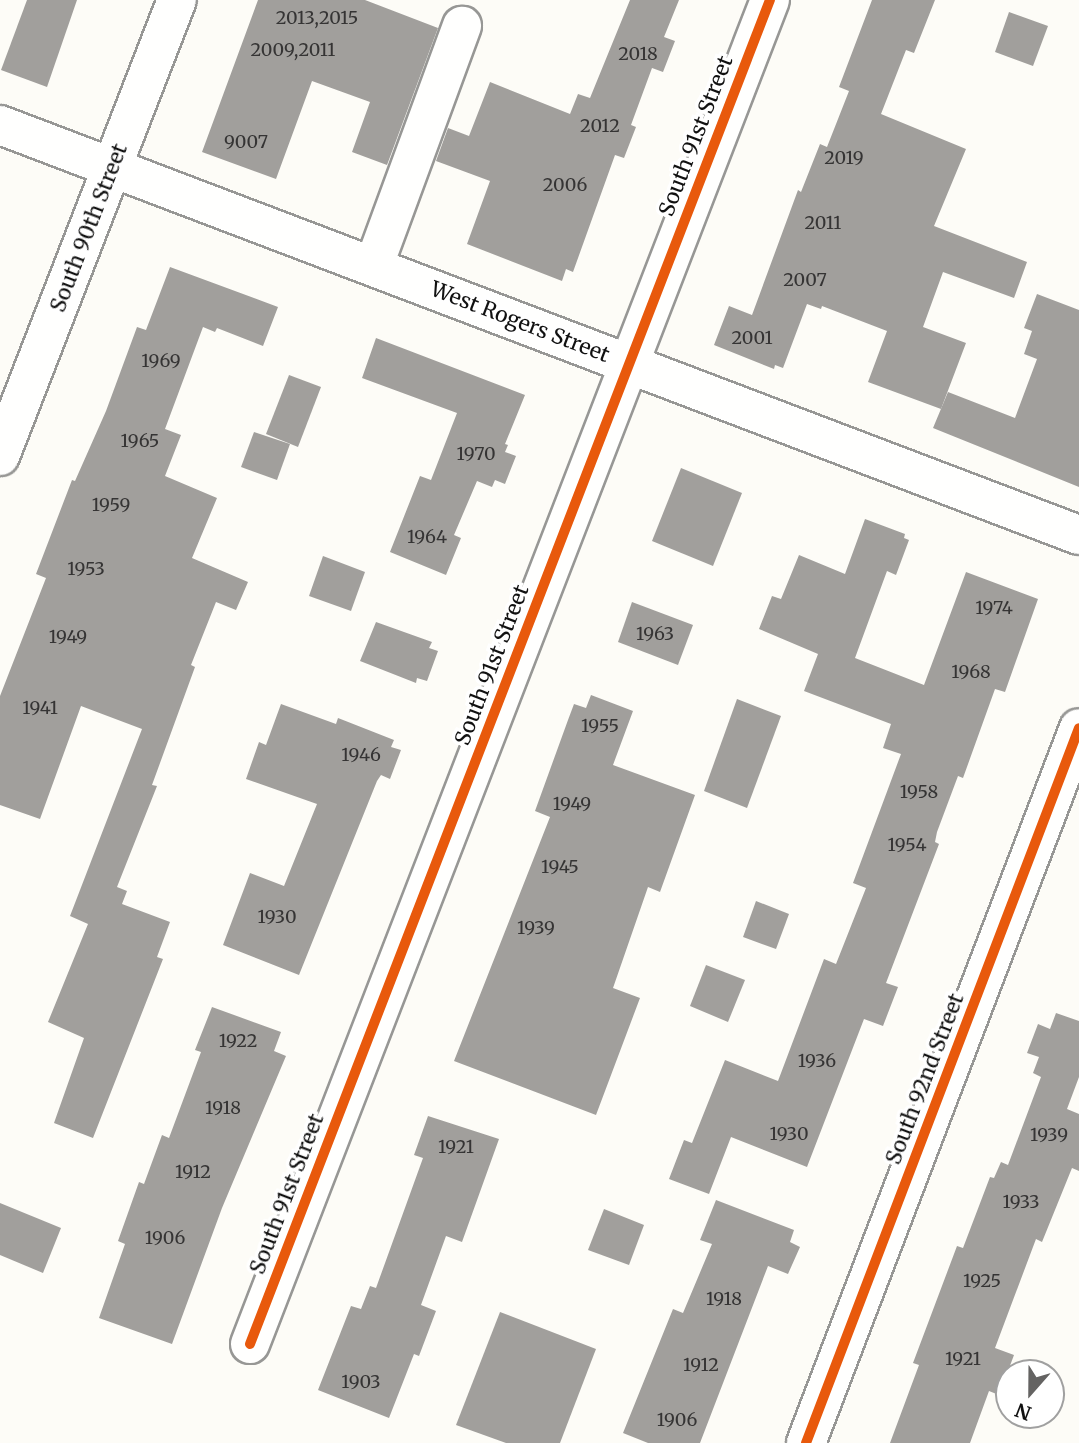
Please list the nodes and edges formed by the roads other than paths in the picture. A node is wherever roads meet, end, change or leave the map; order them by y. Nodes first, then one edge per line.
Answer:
1 (177, 0) edge
2 (770, 0) edge
3 (461, 26) dead end
4 (0, 125) edge
5 (112, 168) junction
6 (373, 265) junction
7 (629, 365) junction
8 (0, 456) edge
9 (1079, 535) edge
10 (1079, 729) edge
11 (250, 1344) dead end
12 (806, 1443) edge

1 - 5 street, South 90th Street
2 - 7 street, South 91st Street
3 - 6 street
4 - 5 street, West Rogers Street
5 - 6 street, West Rogers Street
5 - 8 street, South 90th Street
6 - 7 street, West Rogers Street
7 - 9 street, West Rogers Street
7 - 11 street, South 91st Street
10 - 12 street, South 92nd Street

